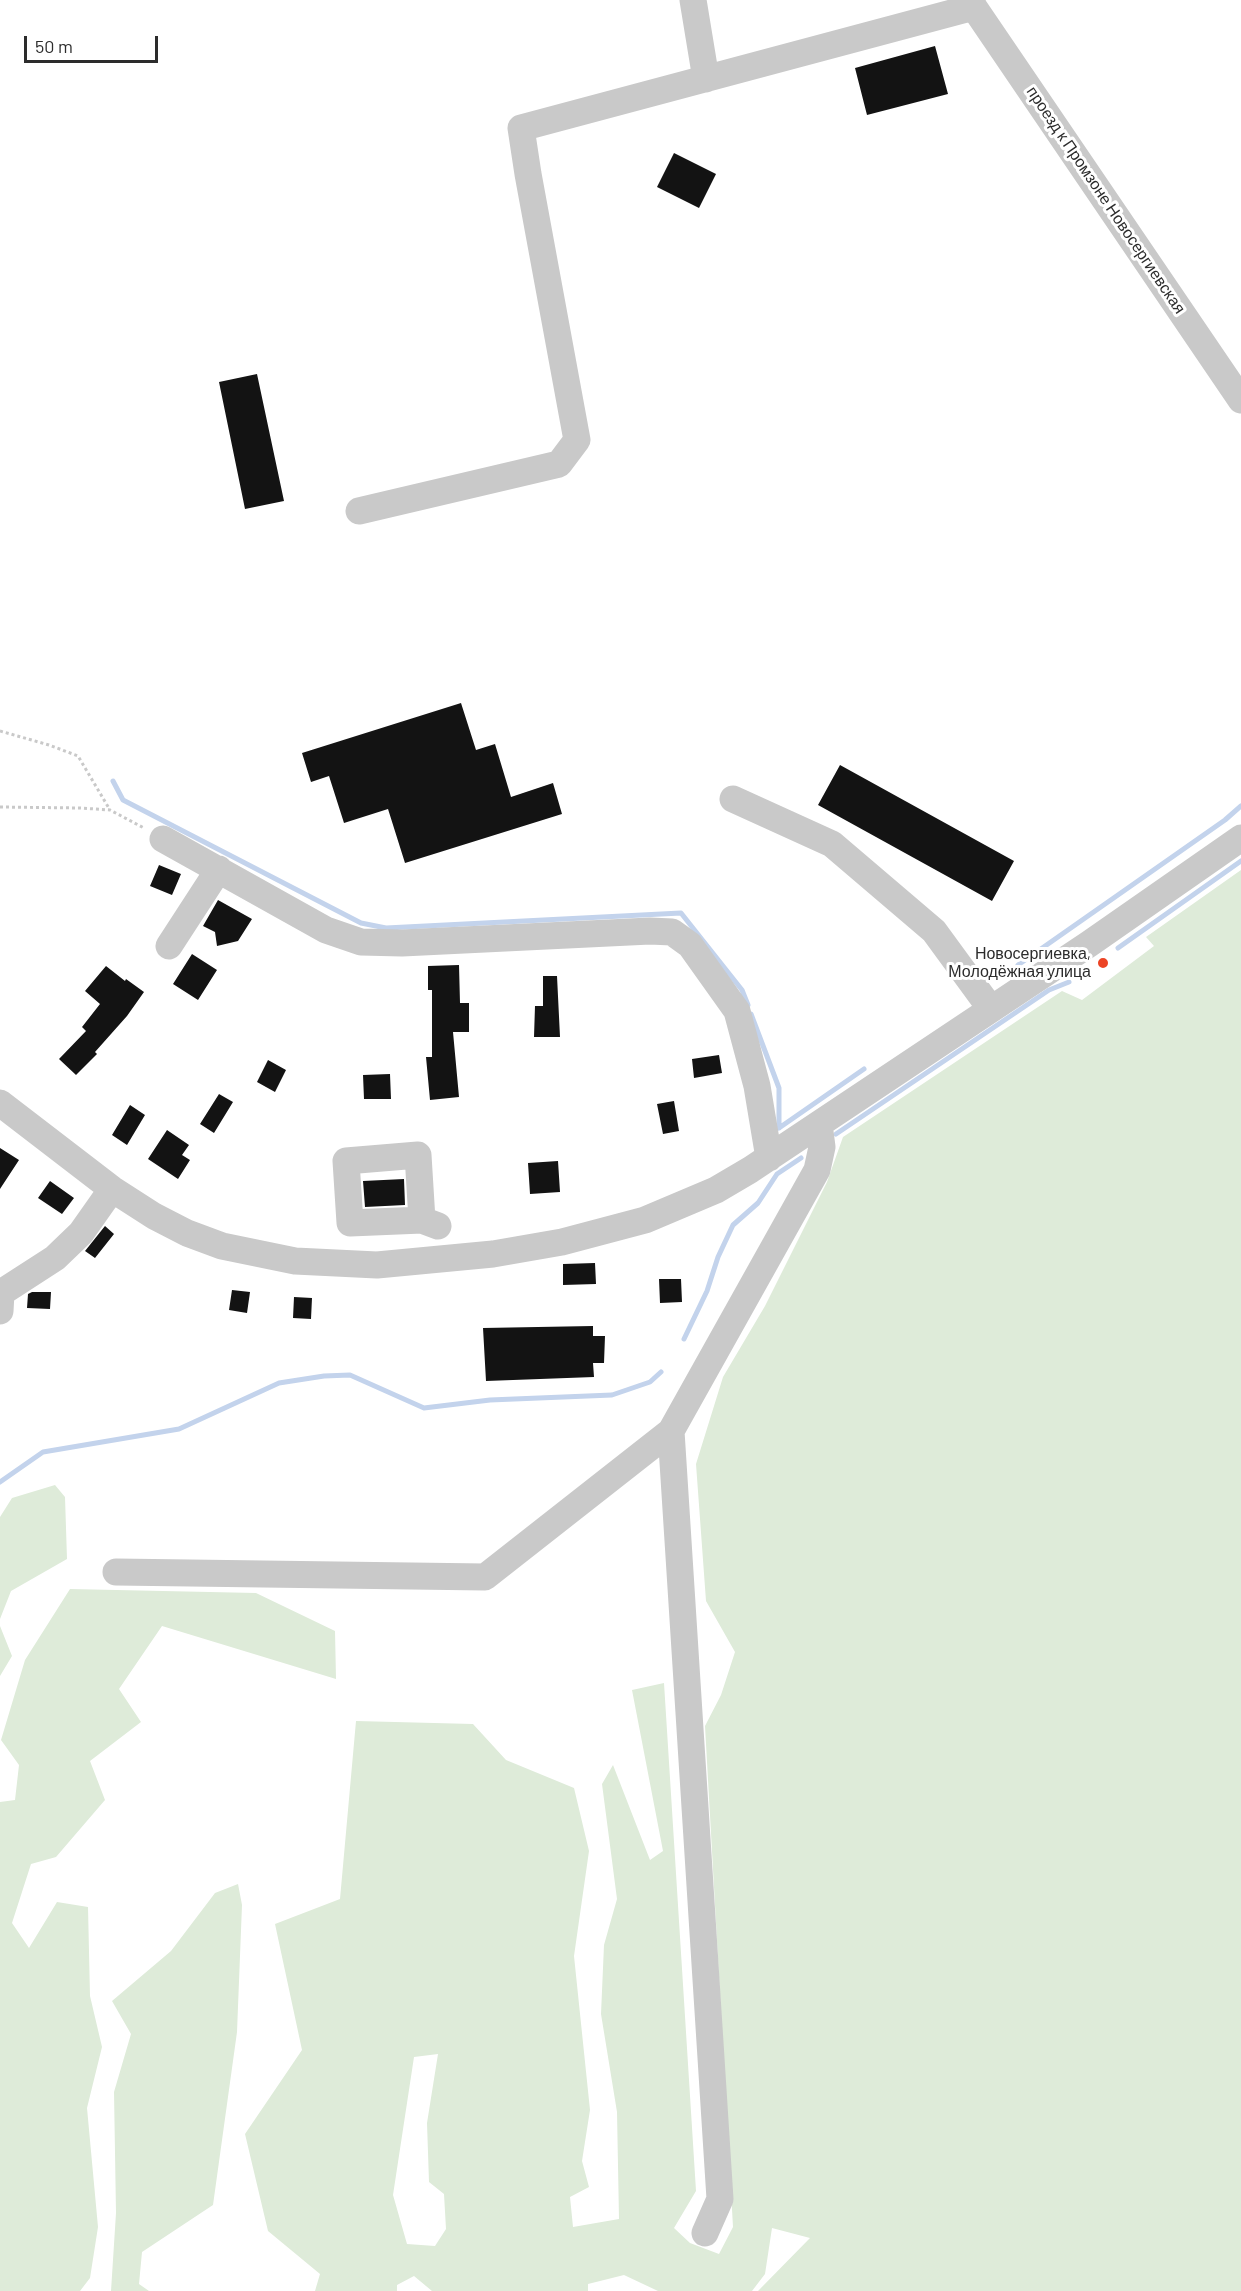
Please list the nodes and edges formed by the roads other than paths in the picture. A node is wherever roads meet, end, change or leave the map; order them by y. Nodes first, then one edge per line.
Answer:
1 (693, 0) edge
2 (972, 4) edge
3 (706, 79) junction
4 (1241, 400) edge
5 (359, 511) dead end
6 (733, 799) dead end
7 (1241, 838) edge
8 (163, 839) road end
9 (219, 869) junction
10 (169, 946) dead end
11 (992, 1010) junction
12 (0, 1103) edge
13 (819, 1124) junction
14 (433, 1139) dead end
15 (769, 1158) junction
16 (112, 1189) junction
17 (444, 1259) junction
18 (0, 1299) edge
19 (671, 1431) junction
20 (116, 1572) dead end
21 (705, 2233) dead end

1 - 3 street
2 - 3 street
2 - 4 street, проезд к Промзоне Новосергиевская
3 - 5 street
6 - 11 street
7 - 11 street
8 - 9 street
9 - 10 street
9 - 15 street
11 - 13 street
12 - 16 street
13 - 15 street
13 - 19 street
14 - 17 street
15 - 17 street
16 - 17 street
16 - 18 street
19 - 20 street
19 - 21 street

